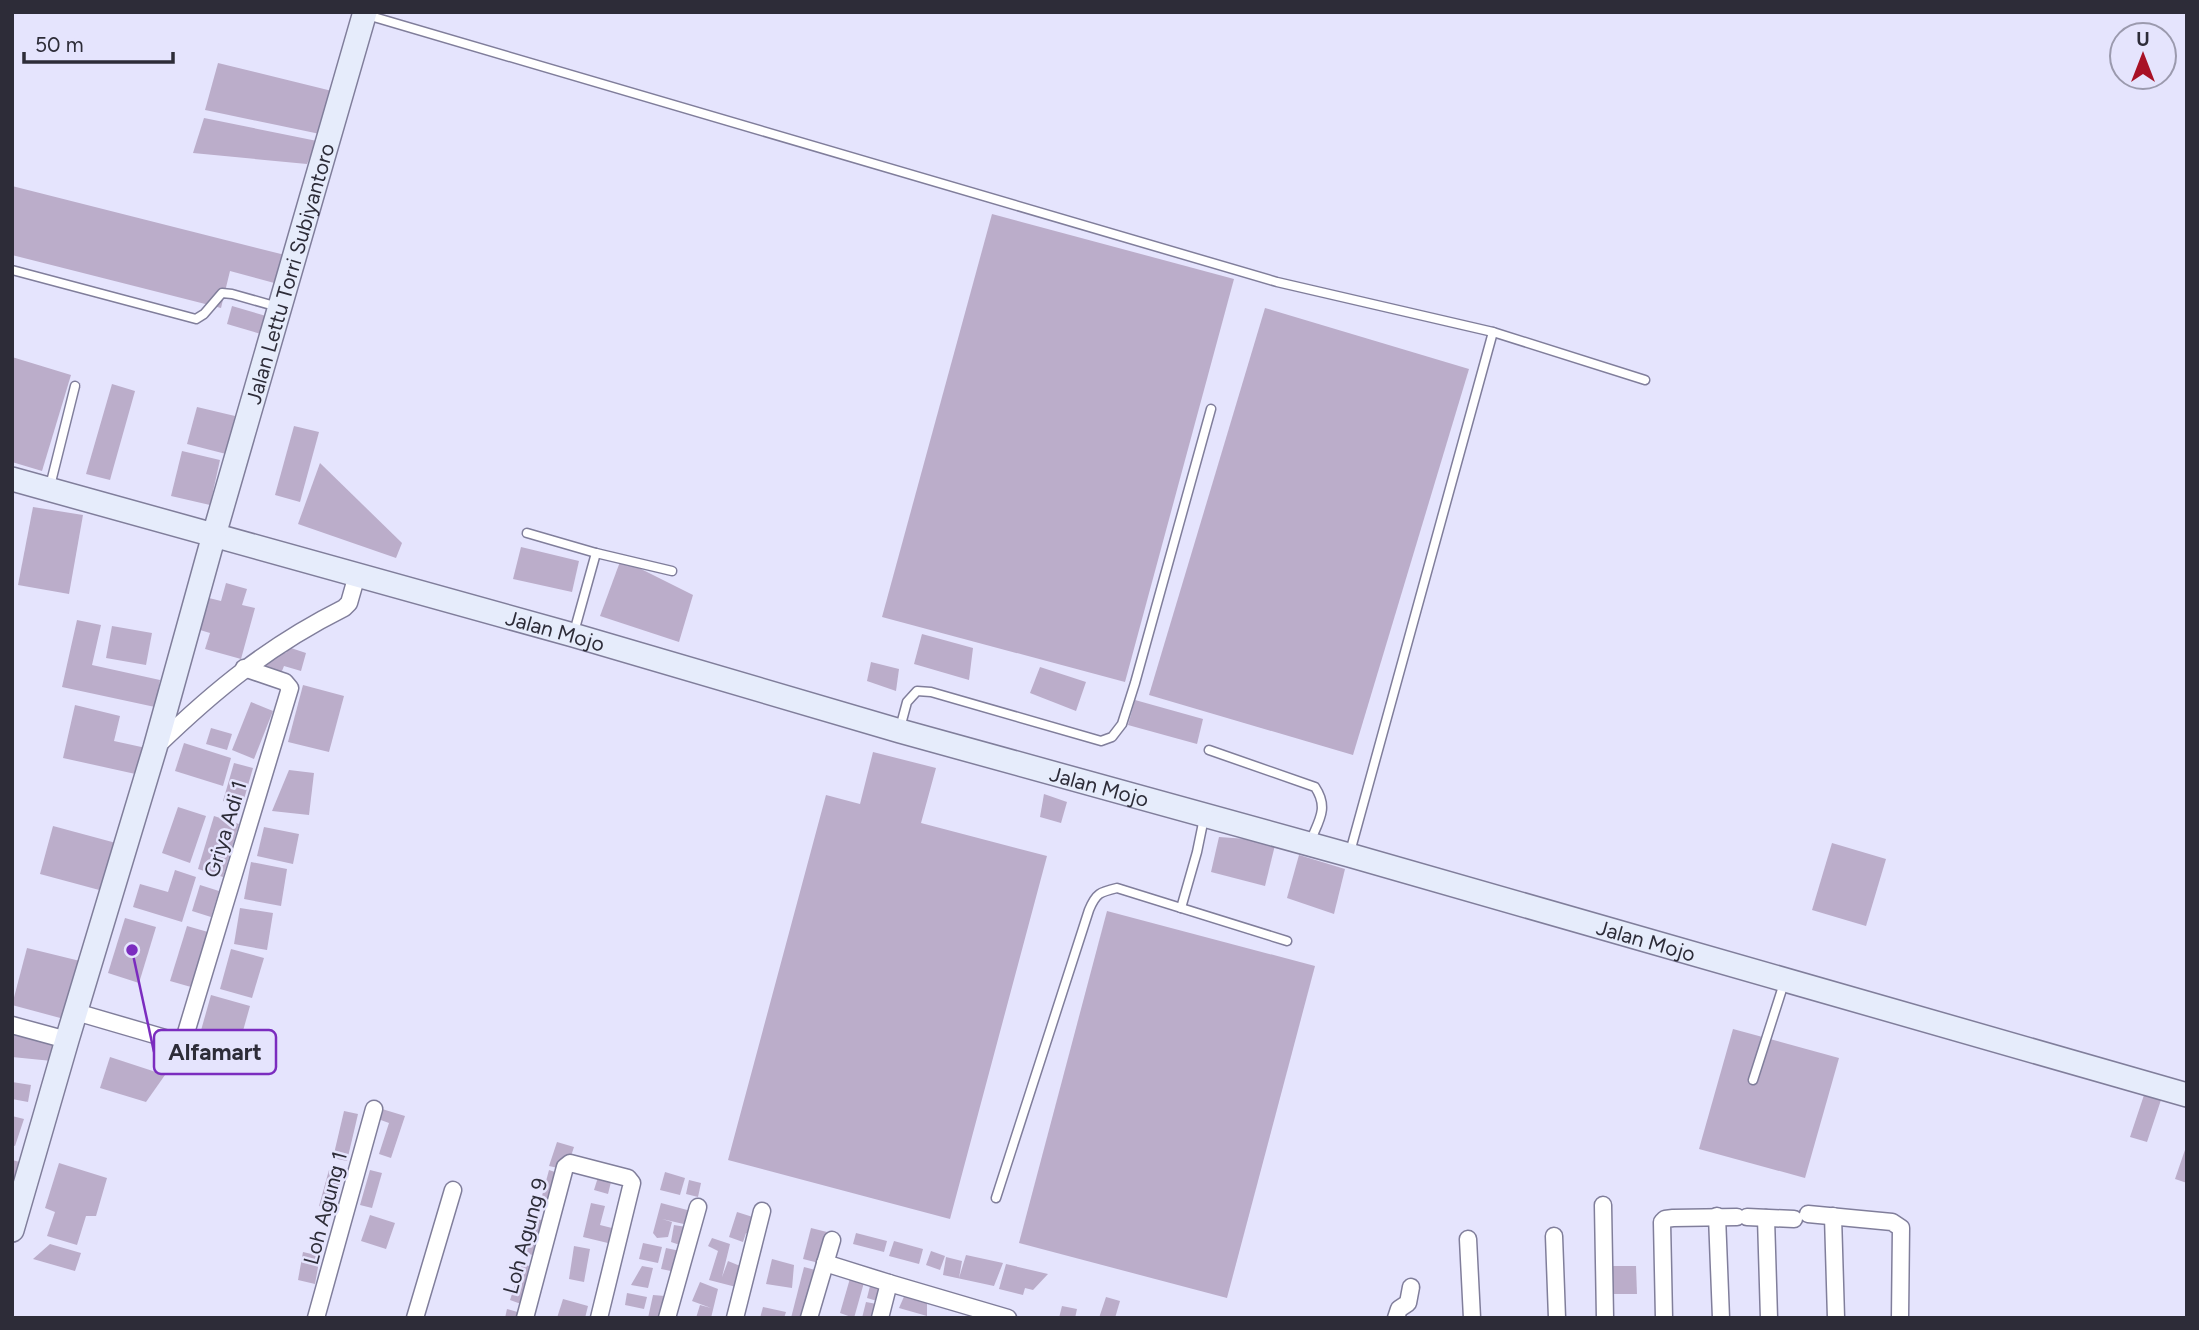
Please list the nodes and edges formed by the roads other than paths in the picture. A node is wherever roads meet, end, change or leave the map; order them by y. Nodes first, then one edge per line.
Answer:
1 (365, 13) edge
2 (12, 270) edge
3 (279, 307) junction
4 (1493, 332) junction
5 (1645, 380) dead end
6 (75, 386) dead end
7 (1211, 408) dead end
8 (12, 480) edge
9 (49, 489) junction
10 (527, 533) dead end
11 (214, 535) junction
12 (596, 553) junction
13 (672, 571) dead end
14 (355, 585) junction
15 (573, 635) junction
16 (244, 668) junction
17 (900, 731) junction
18 (156, 748) junction
19 (1209, 750) dead end
20 (1204, 815) junction
21 (1309, 845) junction
22 (1349, 855) junction
23 (1181, 908) junction
24 (1287, 941) dead end
25 (1785, 980) junction
26 (76, 1012) junction
27 (12, 1026) edge
28 (67, 1040) junction
29 (1753, 1080) dead end
30 (2187, 1095) edge
31 (374, 1109) dead end
32 (453, 1190) dead end
33 (996, 1198) dead end
34 (1603, 1205) dead end
35 (698, 1207) dead end
36 (762, 1211) dead end
37 (1717, 1216) junction
38 (1833, 1216) junction
39 (1766, 1218) junction
40 (12, 1230) edge
41 (1554, 1236) dead end
42 (1468, 1238) dead end
43 (832, 1240) dead end
44 (825, 1263) junction
45 (890, 1283) junction
46 (1411, 1287) dead end
47 (960, 1310) edge
48 (316, 1318) edge
49 (415, 1318) edge
50 (525, 1318) edge
51 (599, 1318) edge
52 (667, 1318) edge
53 (735, 1318) edge
54 (809, 1318) edge
55 (880, 1318) edge
56 (1008, 1318) edge
57 (1396, 1318) edge
58 (1472, 1318) edge
59 (1557, 1318) edge
60 (1605, 1318) edge
61 (1664, 1318) edge
62 (1721, 1318) edge
63 (1769, 1318) edge
64 (1836, 1318) edge
65 (1900, 1318) edge

1 - 3 street, Jalan Lettu Torri Subiyantoro
1 - 4 lane
2 - 3 lane
3 - 11 street, Jalan Lettu Torri Subiyantoro
4 - 5 lane
4 - 22 lane
6 - 9 lane
7 - 17 lane
8 - 9 street, Jalan Mojo
9 - 11 street, Jalan Mojo
10 - 12 lane
11 - 14 street, Jalan Mojo
11 - 18 street, Jalan Lettu Torri Subiyantoro
12 - 13 lane
12 - 15 lane
14 - 15 street, Jalan Mojo
14 - 16 street
15 - 17 street, Jalan Mojo
16 - 18 street
16 - 26 street, Griya Adi 1
17 - 20 street, Jalan Mojo
18 - 26 street, Jalan Lettu Torri Subiyantoro
19 - 21 lane
20 - 21 street, Jalan Mojo
20 - 23 lane
21 - 22 street, Jalan Mojo
22 - 25 street, Jalan Mojo
23 - 24 lane
23 - 33 lane
25 - 29 lane
25 - 30 street, Jalan Mojo
26 - 28 street, Jalan Lettu Torri Subiyantoro
27 - 28 street
28 - 40 street, Jalan Lettu Torri Subiyantoro
31 - 48 street, Loh Agung 1
32 - 49 street
34 - 60 street
35 - 52 street
36 - 53 street
37 - 39 street
37 - 61 street
37 - 62 street
38 - 39 street
38 - 64 street
38 - 65 street
39 - 63 street
41 - 59 street
42 - 58 street
43 - 44 street
44 - 45 street
44 - 54 street
45 - 47 street
45 - 55 street
46 - 57 street
47 - 56 street
50 - 51 street, Loh Agung 9

